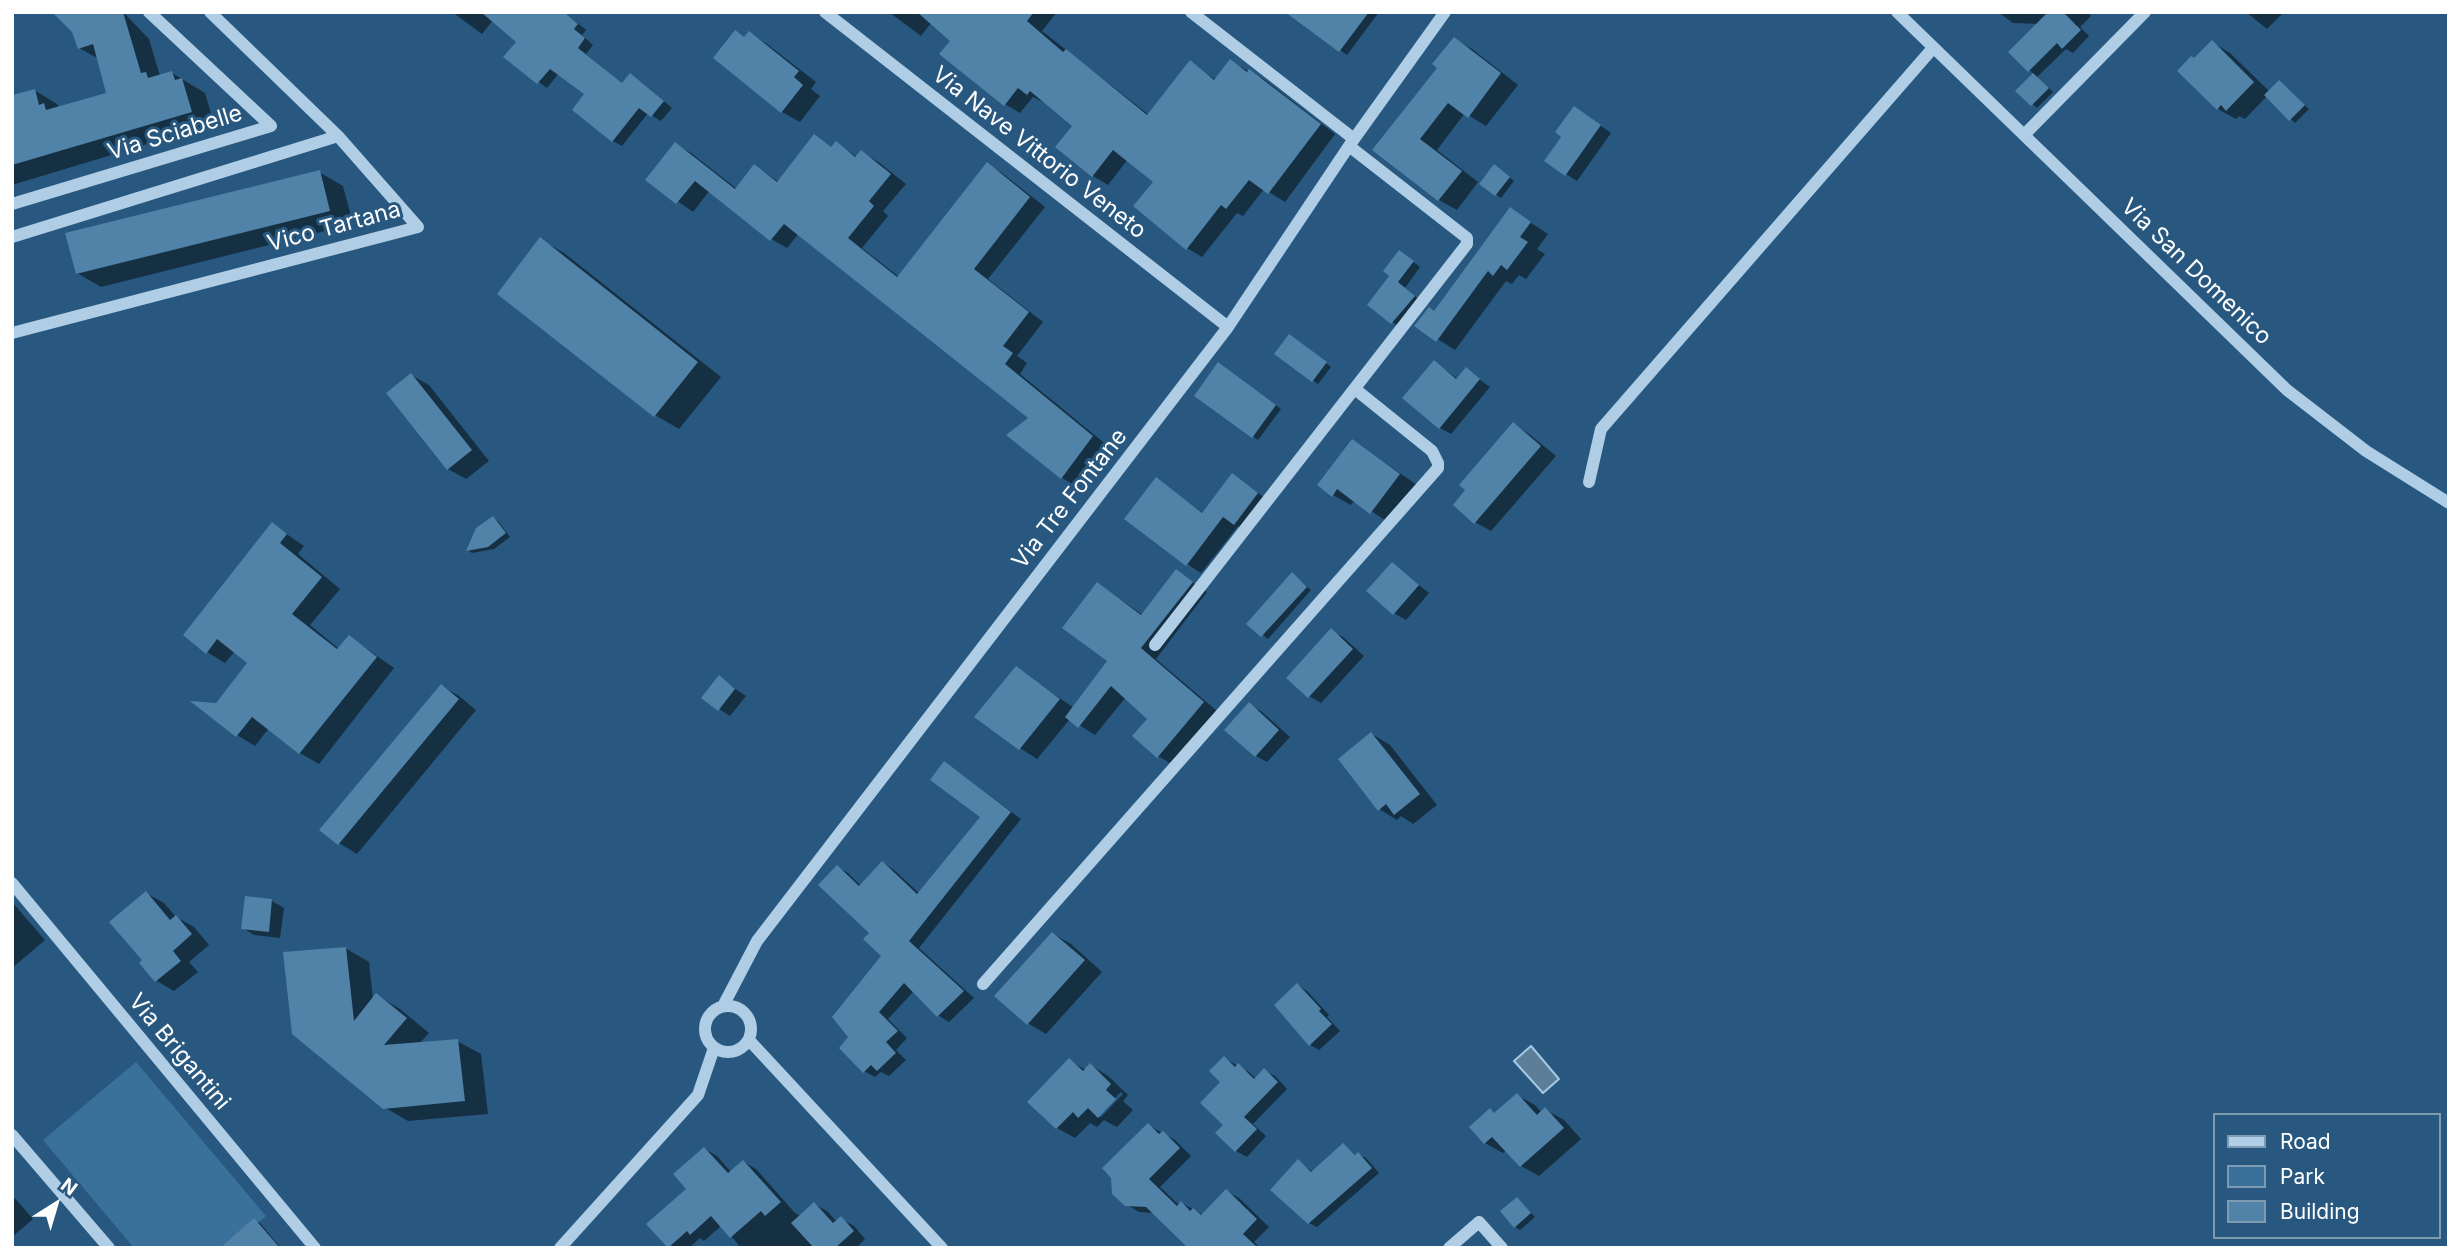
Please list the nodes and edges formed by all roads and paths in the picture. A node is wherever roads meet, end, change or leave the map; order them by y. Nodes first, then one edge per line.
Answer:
1 (149, 12) edge
2 (210, 12) edge
3 (825, 12) edge
4 (1191, 12) edge
5 (1445, 12) edge
6 (1897, 12) edge
7 (2145, 12) edge
8 (1934, 48) junction
9 (2024, 135) junction
10 (338, 136) junction
11 (1352, 142) junction
12 (12, 204) edge
13 (12, 237) edge
14 (1228, 327) junction
15 (12, 333) edge
16 (1355, 388) junction
17 (1590, 482) dead end
18 (2449, 503) edge
19 (1155, 645) dead end
20 (12, 883) edge
21 (983, 984) dead end
22 (723, 1006) junction
23 (749, 1040) junction
24 (714, 1048) junction
25 (12, 1135) edge
26 (109, 1248) edge
27 (314, 1248) edge
28 (560, 1248) edge
29 (942, 1248) edge
30 (1449, 1248) edge
31 (1502, 1248) edge

1 - 12 street, Via Sciabelle
2 - 10 street, Vico Tartana
3 - 14 street, Via Nave Vittorio Veneto
4 - 11 street
5 - 11 street, Via Tre Fontane
6 - 8 street, Via San Domenico
7 - 9 street
8 - 9 street, Via San Domenico
8 - 17 street
9 - 18 street, Via San Domenico
10 - 13 street
10 - 15 street, Vico Tartana
11 - 14 street, Via Tre Fontane
11 - 16 street
14 - 22 street, Via Tre Fontane
16 - 19 street
16 - 21 street
20 - 27 street, Via Brigantini
22 - 23 street
22 - 24 street
23 - 24 street
23 - 29 street
24 - 28 street
25 - 26 street
30 - 31 street

